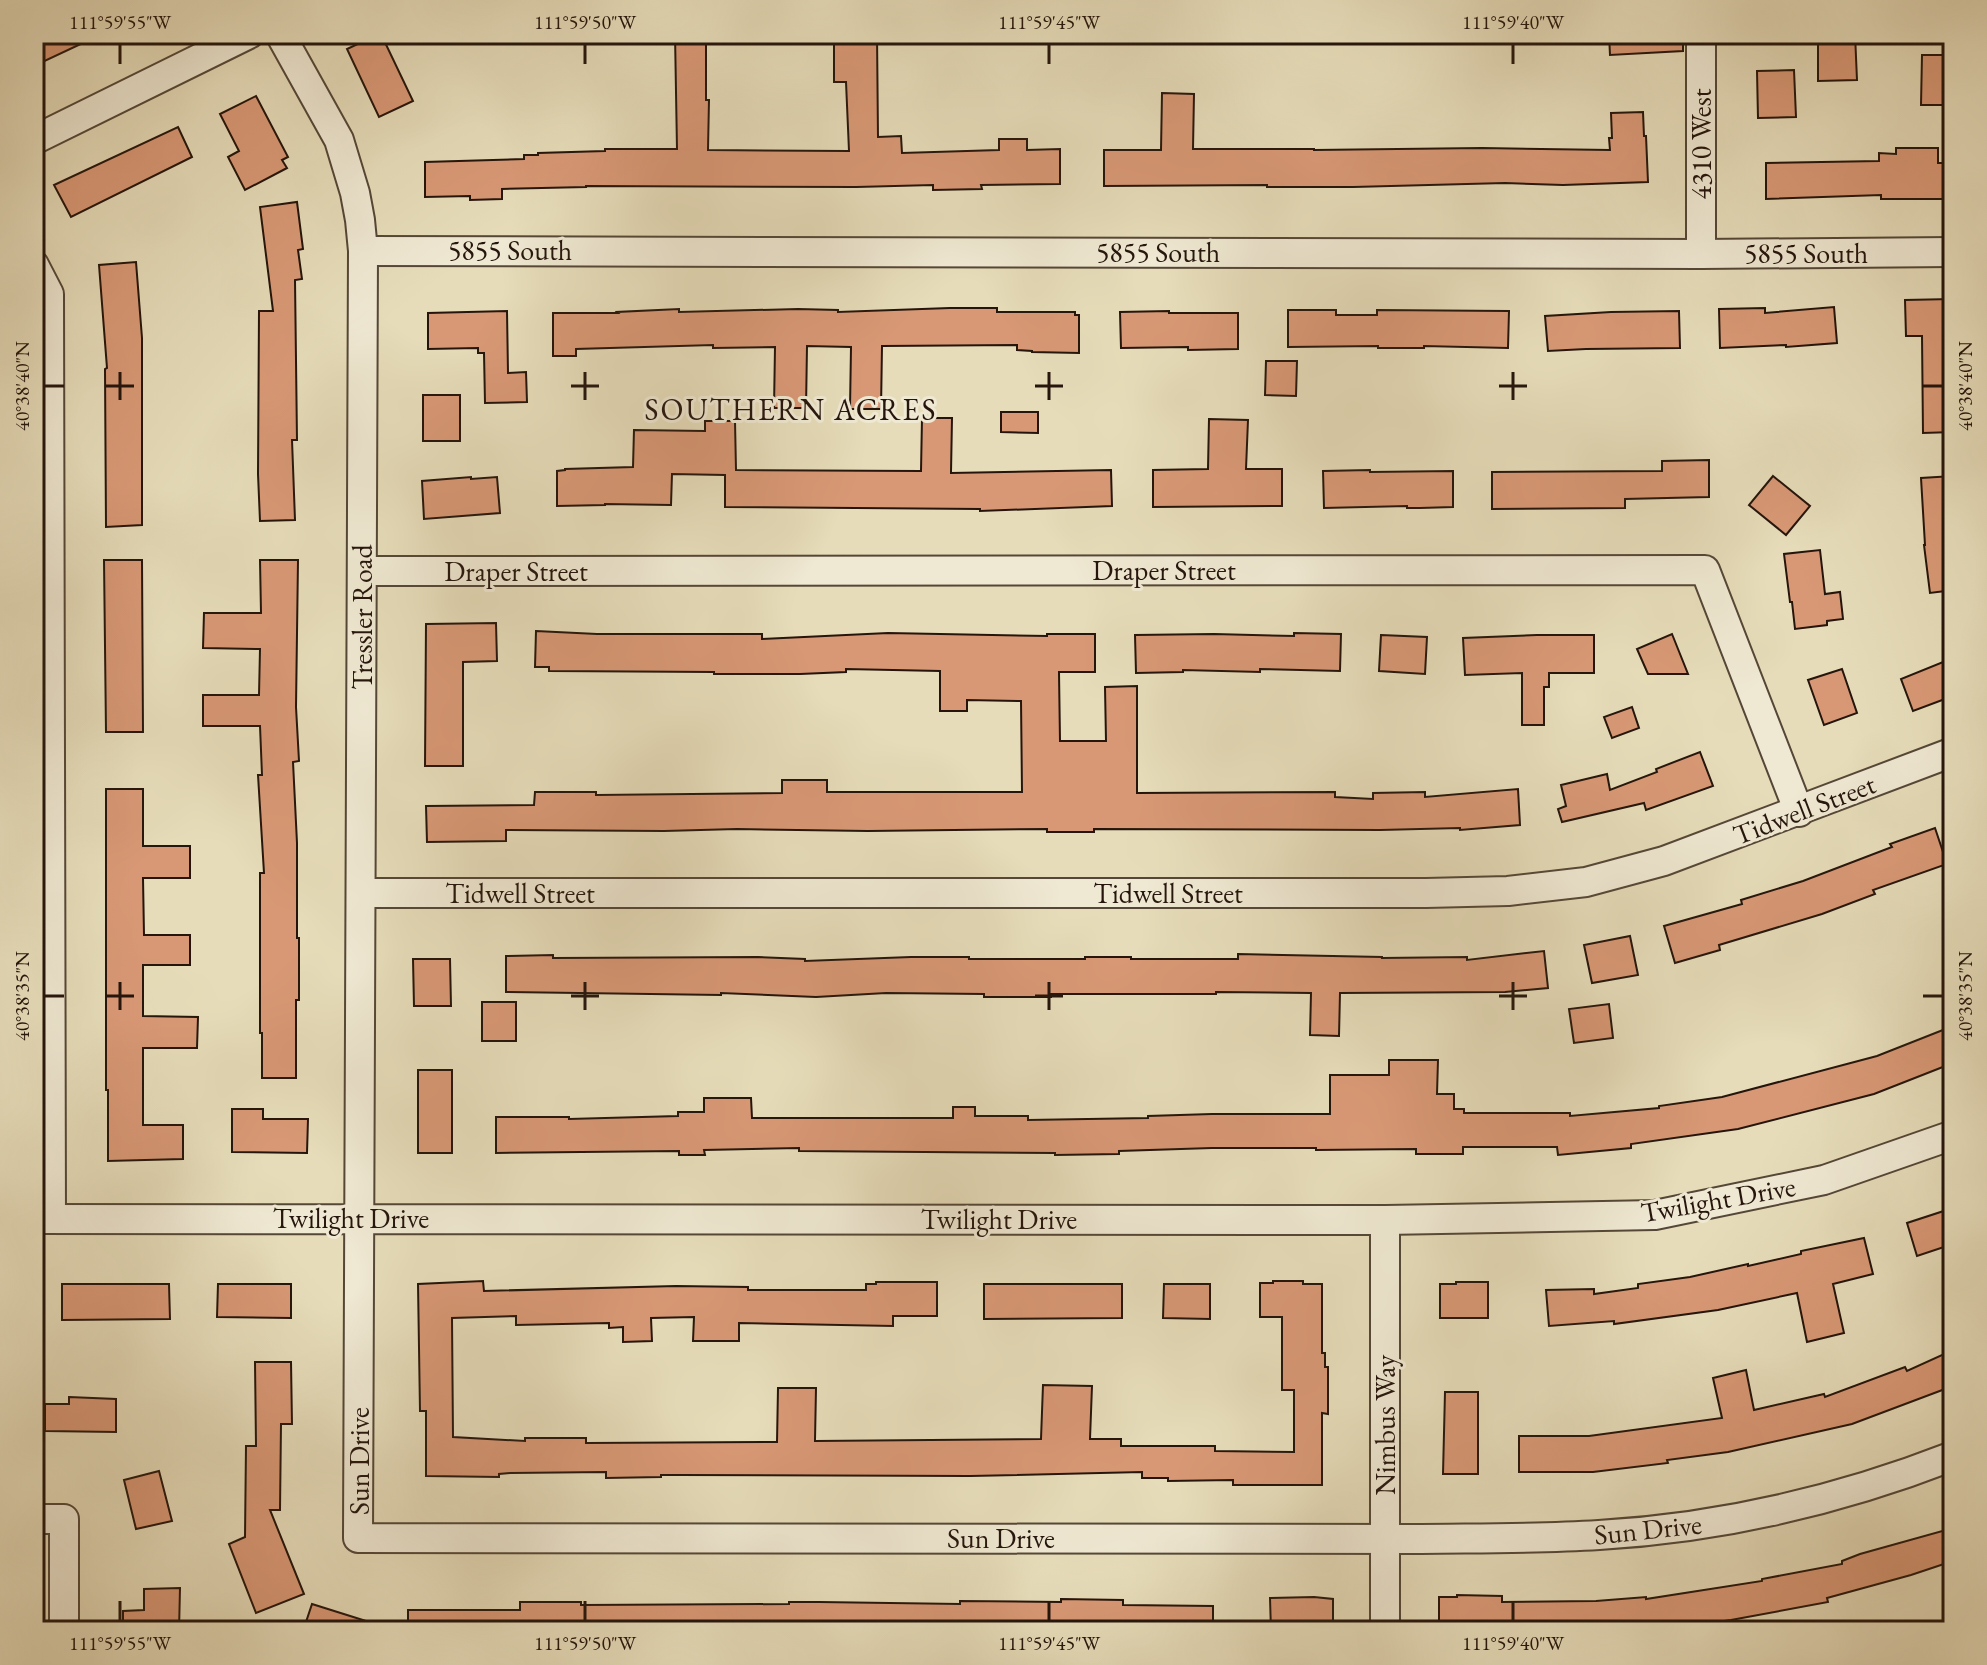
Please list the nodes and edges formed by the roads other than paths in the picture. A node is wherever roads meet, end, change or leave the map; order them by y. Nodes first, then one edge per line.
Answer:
1 (249, 34) edge
2 (280, 34) edge
3 (1701, 34) edge
4 (34, 140) edge
5 (363, 251) junction
6 (1953, 252) edge
7 (1701, 254) junction
8 (34, 265) edge
9 (363, 571) junction
10 (1953, 752) edge
11 (1799, 812) junction
12 (361, 893) junction
13 (1953, 1135) edge
14 (359, 1218) junction
15 (43, 1219) edge
16 (1385, 1220) junction
17 (1953, 1456) edge
18 (34, 1519) edge
19 (1384, 1538) junction
20 (64, 1631) edge
21 (1385, 1631) edge

1 - 4 street
2 - 5 street, Tressler Road
3 - 7 street, 4310 West
5 - 7 street, 5855 South
5 - 9 street, Tressler Road
6 - 7 street, 5855 South
8 - 15 street
9 - 11 street, Draper Street
9 - 12 street, Tressler Road
10 - 11 street, Tidwell Street
11 - 12 street, Tidwell Street
12 - 14 street, Tressler Road
13 - 16 street, Twilight Drive
14 - 15 street, Twilight Drive
14 - 16 street, Twilight Drive
14 - 19 street, Sun Drive
16 - 19 street, Nimbus Way
17 - 19 street, Sun Drive
18 - 20 street
19 - 21 street, Nimbus Way

